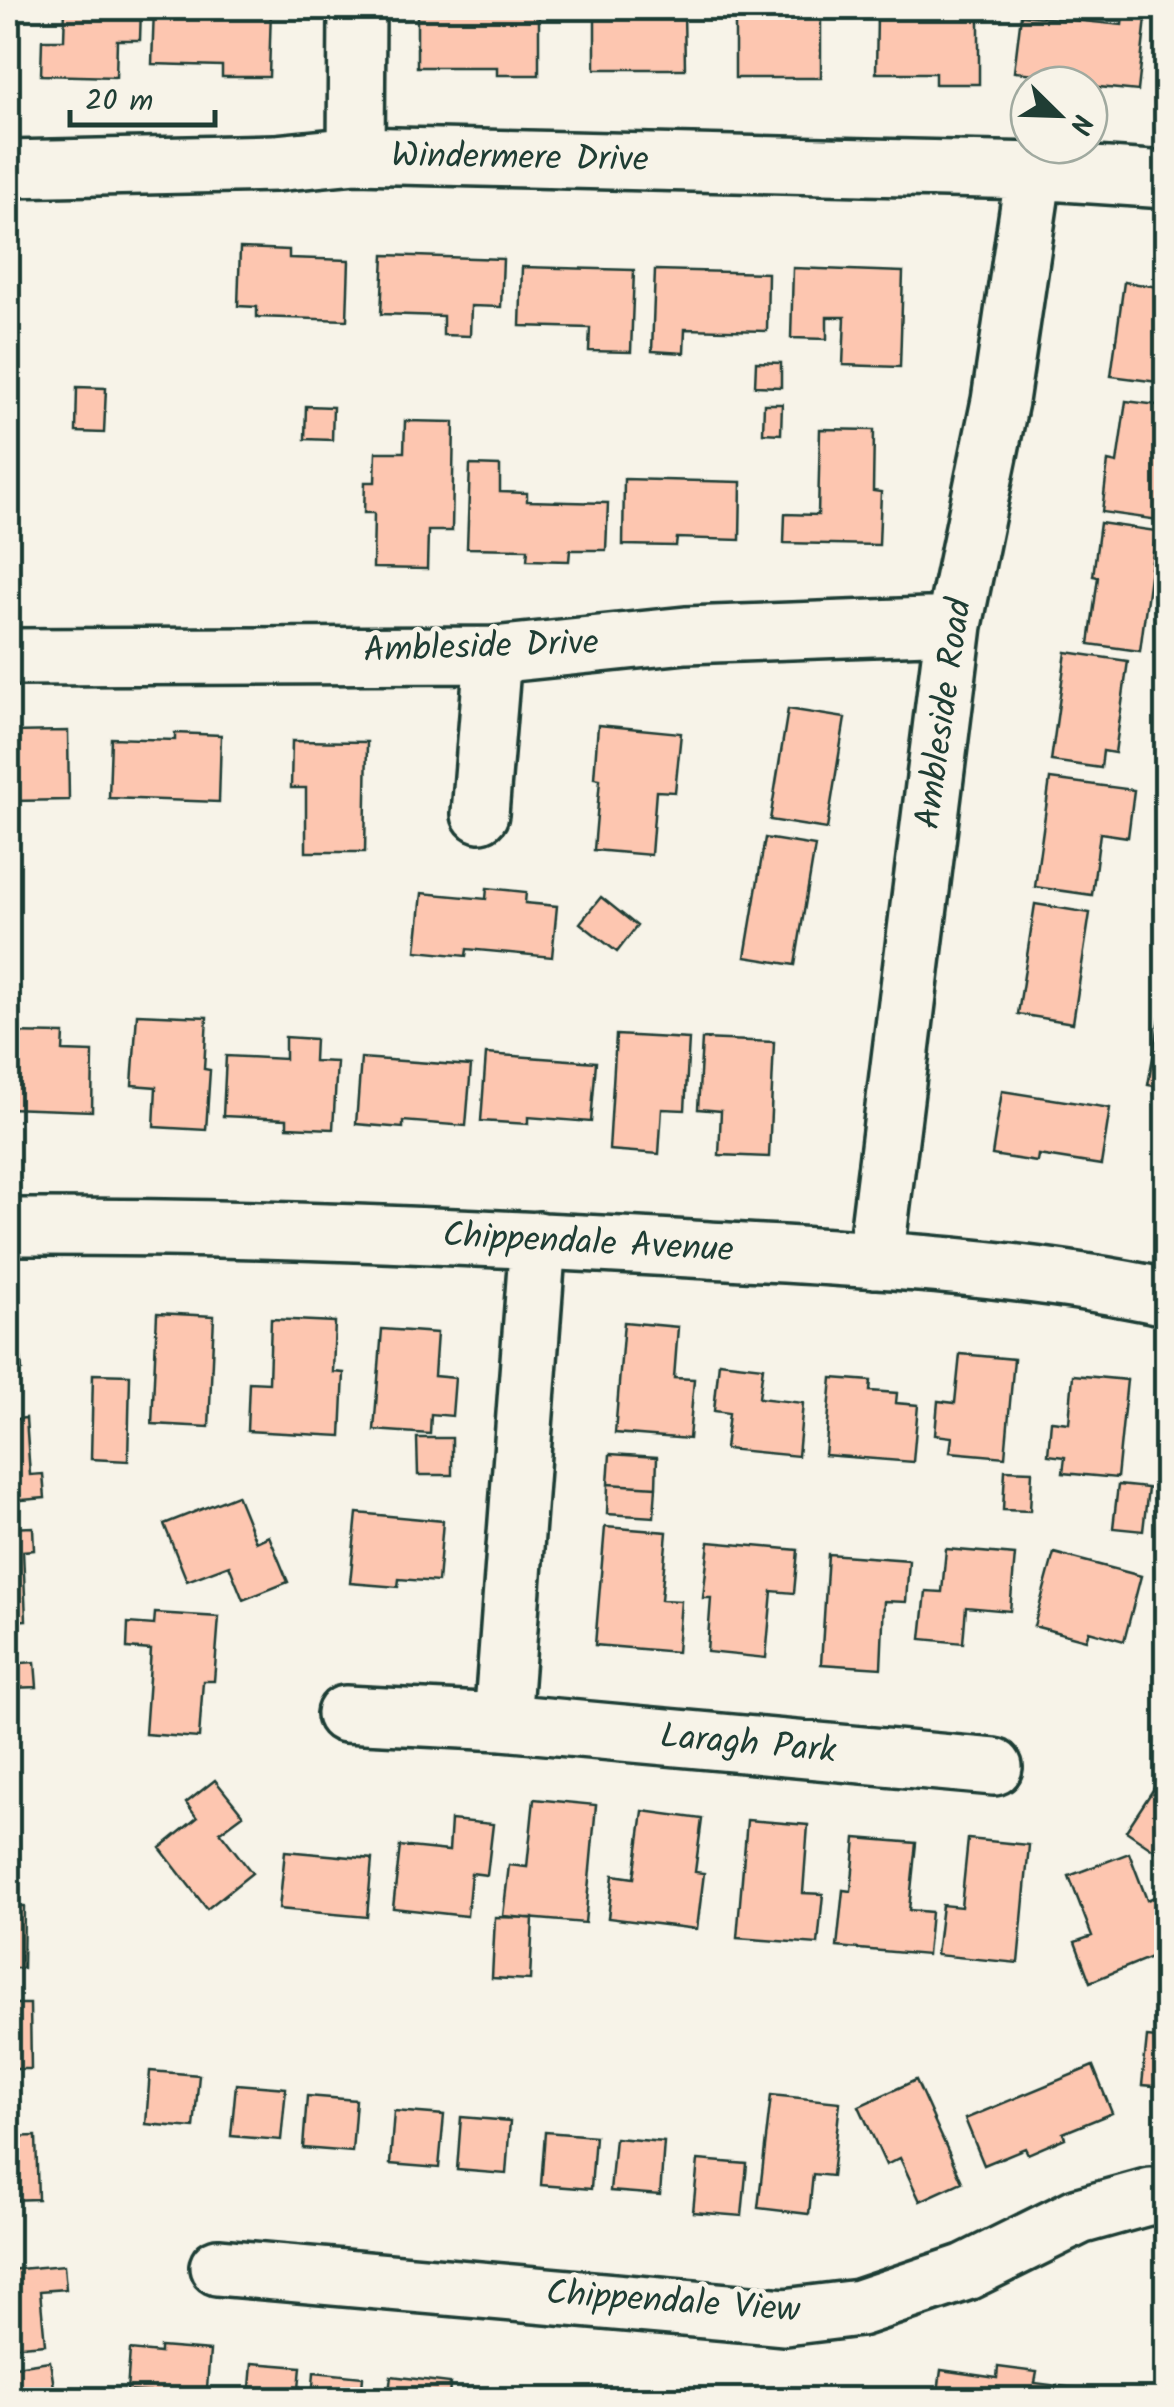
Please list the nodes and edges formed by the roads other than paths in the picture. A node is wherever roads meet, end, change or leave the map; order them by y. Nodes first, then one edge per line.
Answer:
1 (357, 8) edge
2 (356, 155) junction
3 (8, 169) edge
4 (1034, 171) junction
5 (1166, 180) edge
6 (954, 625) junction
7 (493, 655) junction
8 (8, 657) edge
9 (480, 814) dead end
10 (8, 1227) edge
11 (538, 1240) junction
12 (875, 1260) junction
13 (1166, 1296) edge
14 (346, 1714) dead end
15 (502, 1722) junction
16 (994, 1768) dead end
17 (1166, 2199) edge
18 (218, 2266) dead end

1 - 2 street
2 - 3 street, Windermere Drive
2 - 4 street, Windermere Drive
4 - 5 street, Windermere Drive
4 - 6 street, Ambleside Road
6 - 7 street, Ambleside Drive
6 - 12 street, Ambleside Road
7 - 8 street, Ambleside Drive
7 - 9 street
10 - 11 street, Chippendale Avenue
11 - 12 street, Chippendale Avenue
11 - 15 street
12 - 13 street, Chippendale Avenue
14 - 15 street, Laragh Park
15 - 16 street, Laragh Park
17 - 18 street, Chippendale View

